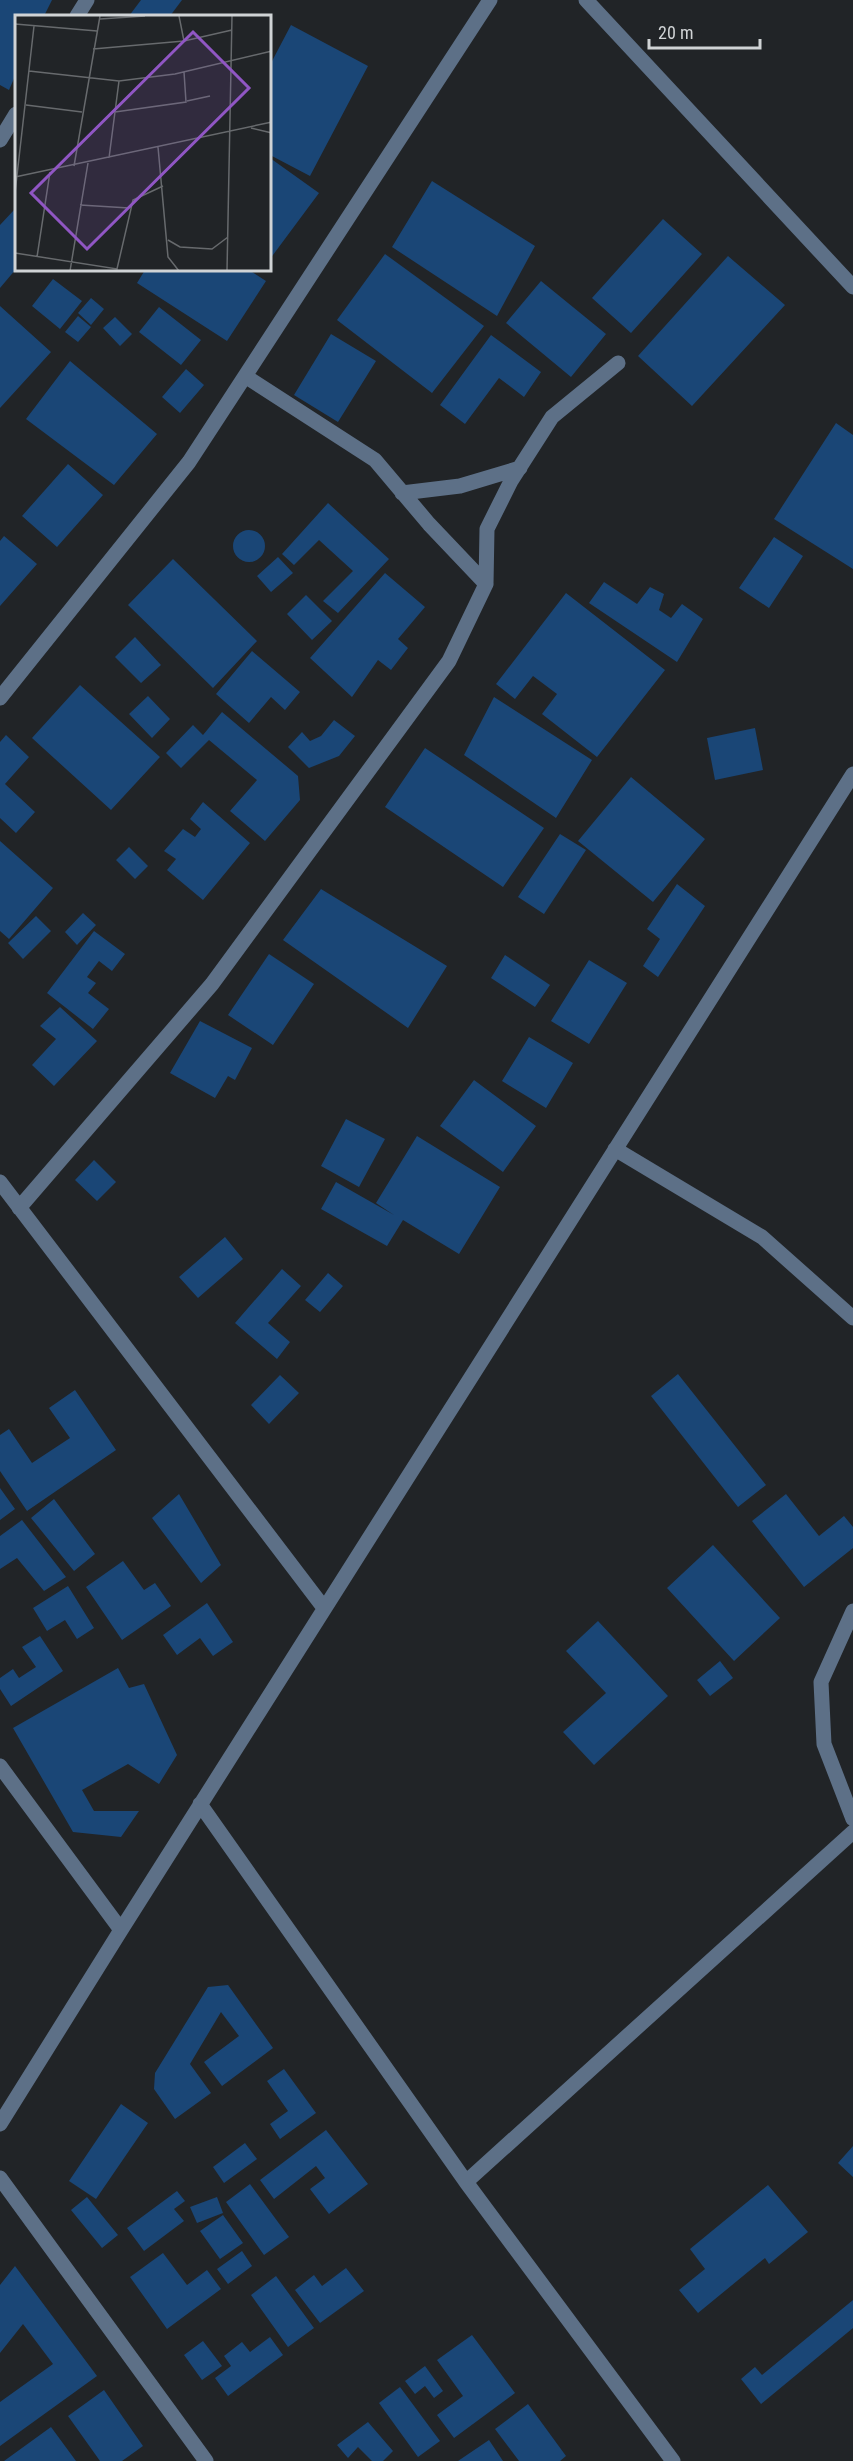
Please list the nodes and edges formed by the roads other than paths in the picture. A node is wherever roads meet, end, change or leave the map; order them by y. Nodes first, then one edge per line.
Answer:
1 (87, 0) edge
2 (490, 0) edge
3 (586, 0) edge
4 (78, 15) edge
5 (15, 116) edge
6 (0, 139) edge
7 (853, 286) edge
8 (618, 363) dead end
9 (245, 376) junction
10 (520, 468) junction
11 (402, 493) junction
12 (486, 584) junction
13 (0, 698) edge
14 (853, 774) edge
15 (615, 1149) junction
16 (0, 1182) edge
17 (20, 1208) junction
18 (853, 1318) edge
19 (324, 1608) junction
20 (853, 1611) edge
21 (0, 1766) edge
22 (200, 1804) junction
23 (853, 1819) edge
24 (853, 1832) edge
25 (121, 1930) junction
26 (0, 2124) edge
27 (0, 2178) edge
28 (466, 2182) junction
29 (206, 2461) edge
30 (674, 2461) edge

1 - 4 street
2 - 9 street
3 - 7 street
5 - 6 street
8 - 10 street
9 - 11 street
9 - 13 street
10 - 11 street
10 - 12 street
11 - 12 street
12 - 17 street
14 - 15 street
15 - 18 street
15 - 19 street
16 - 17 street
17 - 19 street
19 - 22 street
20 - 23 street
21 - 25 street
22 - 25 street
22 - 28 street
24 - 28 street
25 - 26 street
27 - 29 street
28 - 30 street

